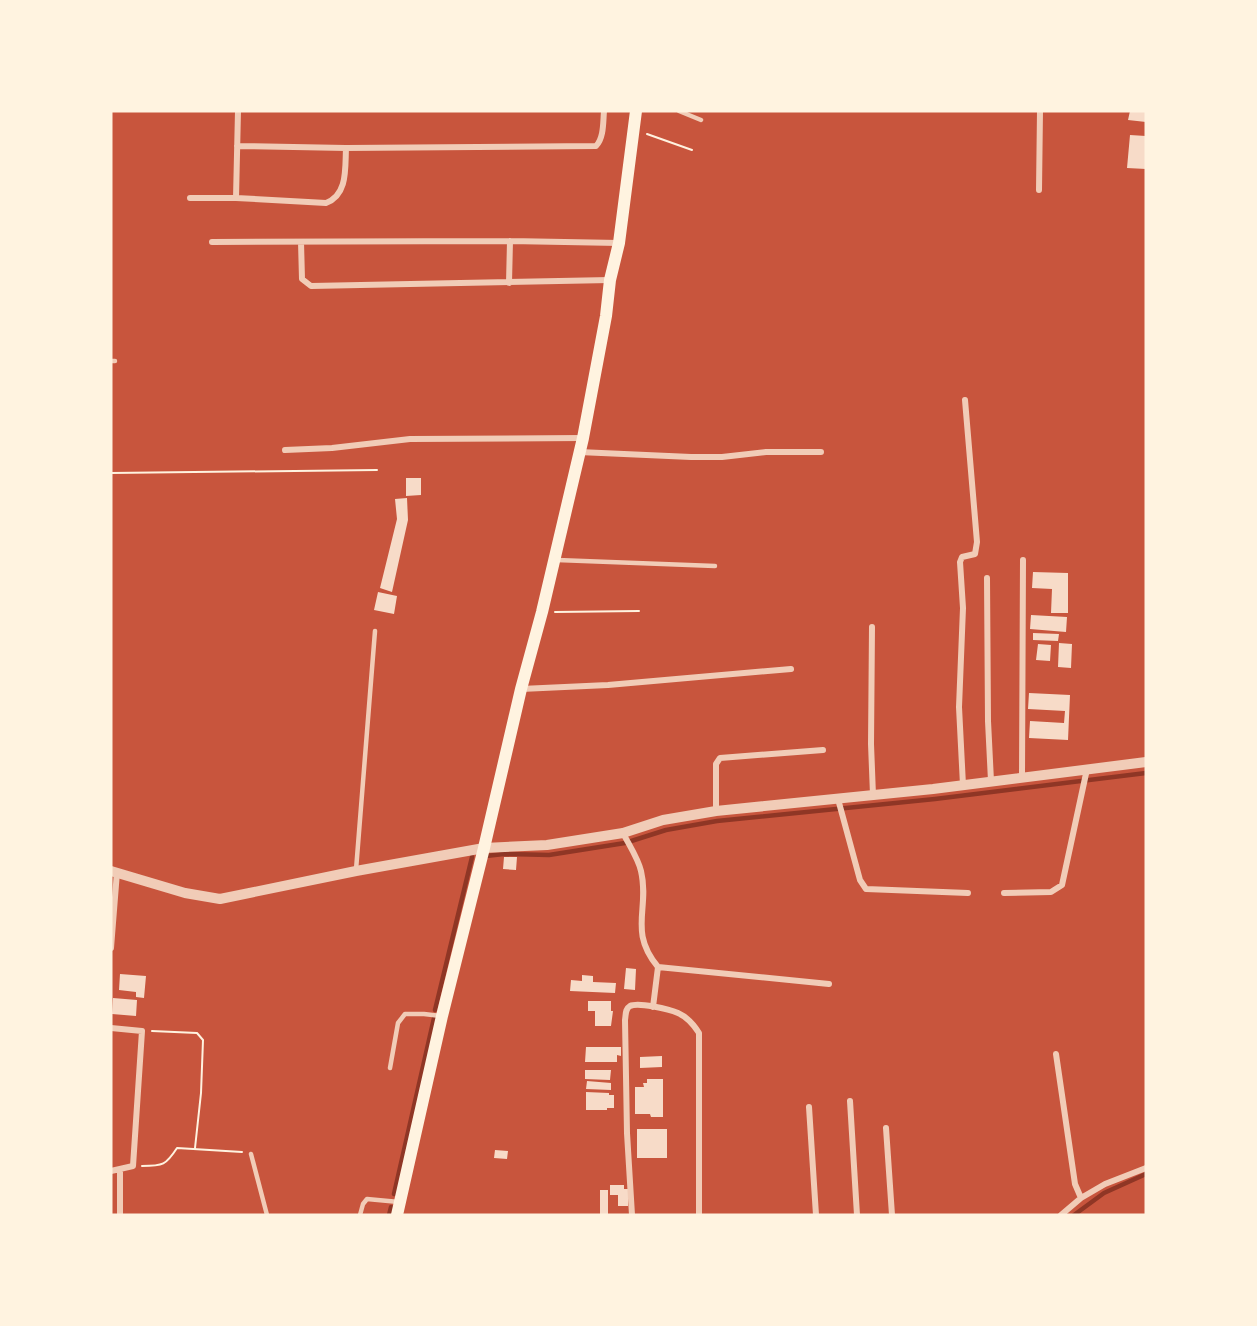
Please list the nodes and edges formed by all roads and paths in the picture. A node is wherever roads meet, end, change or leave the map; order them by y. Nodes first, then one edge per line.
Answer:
1 (238, 111) edge
2 (604, 111) edge
3 (636, 111) edge
4 (679, 111) edge
5 (1040, 111) edge
6 (701, 120) dead end
7 (635, 129) junction
8 (237, 146) junction
9 (346, 148) junction
10 (692, 150) dead end
11 (1040, 190) dead end
12 (190, 198) dead end
13 (236, 198) junction
14 (510, 241) junction
15 (212, 242) dead end
16 (301, 242) junction
17 (619, 243) junction
18 (610, 280) junction
19 (509, 283) junction
20 (965, 400) dead end
21 (583, 438) junction
22 (285, 450) dead end
23 (579, 452) junction
24 (821, 452) dead end
25 (377, 470) dead end
26 (111, 473) edge
27 (554, 559) junction
28 (1023, 560) dead end
29 (715, 566) dead end
30 (987, 578) dead end
31 (639, 610) dead end
32 (542, 612) junction
33 (872, 627) dead end
34 (375, 631) dead end
35 (791, 669) dead end
36 (521, 689) junction
37 (823, 750) dead end
38 (1146, 762) edge
39 (1087, 772) junction
40 (1022, 777) junction
41 (992, 781) junction
42 (963, 785) junction
43 (873, 795) junction
44 (839, 802) junction
45 (716, 811) junction
46 (624, 835) junction
47 (484, 848) junction
48 (356, 871) junction
49 (114, 872) edge
50 (968, 893) dead end
51 (1004, 893) dead end
52 (111, 948) edge
53 (658, 967) junction
54 (829, 984) dead end
55 (653, 1007) junction
56 (442, 1016) junction
57 (111, 1028) edge
58 (142, 1031) junction
59 (1056, 1054) dead end
60 (390, 1068) dead end
61 (850, 1101) dead end
62 (809, 1107) dead end
63 (886, 1128) dead end
64 (195, 1148) junction
65 (251, 1154) joint
66 (133, 1166) junction
67 (1146, 1168) edge
68 (120, 1169) junction
69 (111, 1171) edge
70 (1081, 1198) junction
71 (399, 1202) junction
72 (120, 1215) edge
73 (267, 1215) edge
74 (360, 1215) edge
75 (397, 1215) edge
76 (632, 1215) edge
77 (699, 1215) edge
78 (816, 1215) edge
79 (857, 1215) edge
80 (892, 1215) edge
81 (1061, 1215) edge

1 - 8 street
2 - 9 street
3 - 7 main road
4 - 6 lane
5 - 11 street
7 - 10 path
7 - 17 main road
8 - 9 street
8 - 13 street
9 - 13 street
12 - 13 street
14 - 16 street
14 - 17 street
14 - 19 street
15 - 16 street
16 - 19 street
17 - 18 main road
18 - 19 street
18 - 21 main road
20 - 42 street
21 - 22 street
21 - 23 main road
23 - 24 street
23 - 27 main road
25 - 26 path
27 - 29 lane
27 - 32 main road
28 - 40 street
30 - 41 street
31 - 32 path
32 - 36 main road
33 - 43 street
34 - 48 lane
35 - 36 street
36 - 47 main road
37 - 45 street
38 - 39 street
39 - 40 street
39 - 51 street
40 - 41 street
41 - 42 street
42 - 43 street
43 - 44 street
44 - 45 street
44 - 50 street
45 - 46 street
46 - 47 street
46 - 53 street
47 - 48 street
47 - 56 main road
48 - 49 street
49 - 52 street
53 - 54 street
53 - 55 street
55 - 76 street
55 - 77 street
56 - 60 lane
56 - 71 main road
57 - 58 street
58 - 64 path
58 - 66 street
59 - 70 street
61 - 79 street
62 - 78 street
63 - 80 street
64 - 65 path
64 - 66 path
65 - 73 lane
66 - 68 street
67 - 70 street
68 - 69 street
68 - 72 street
70 - 81 street
71 - 74 lane
71 - 75 main road

